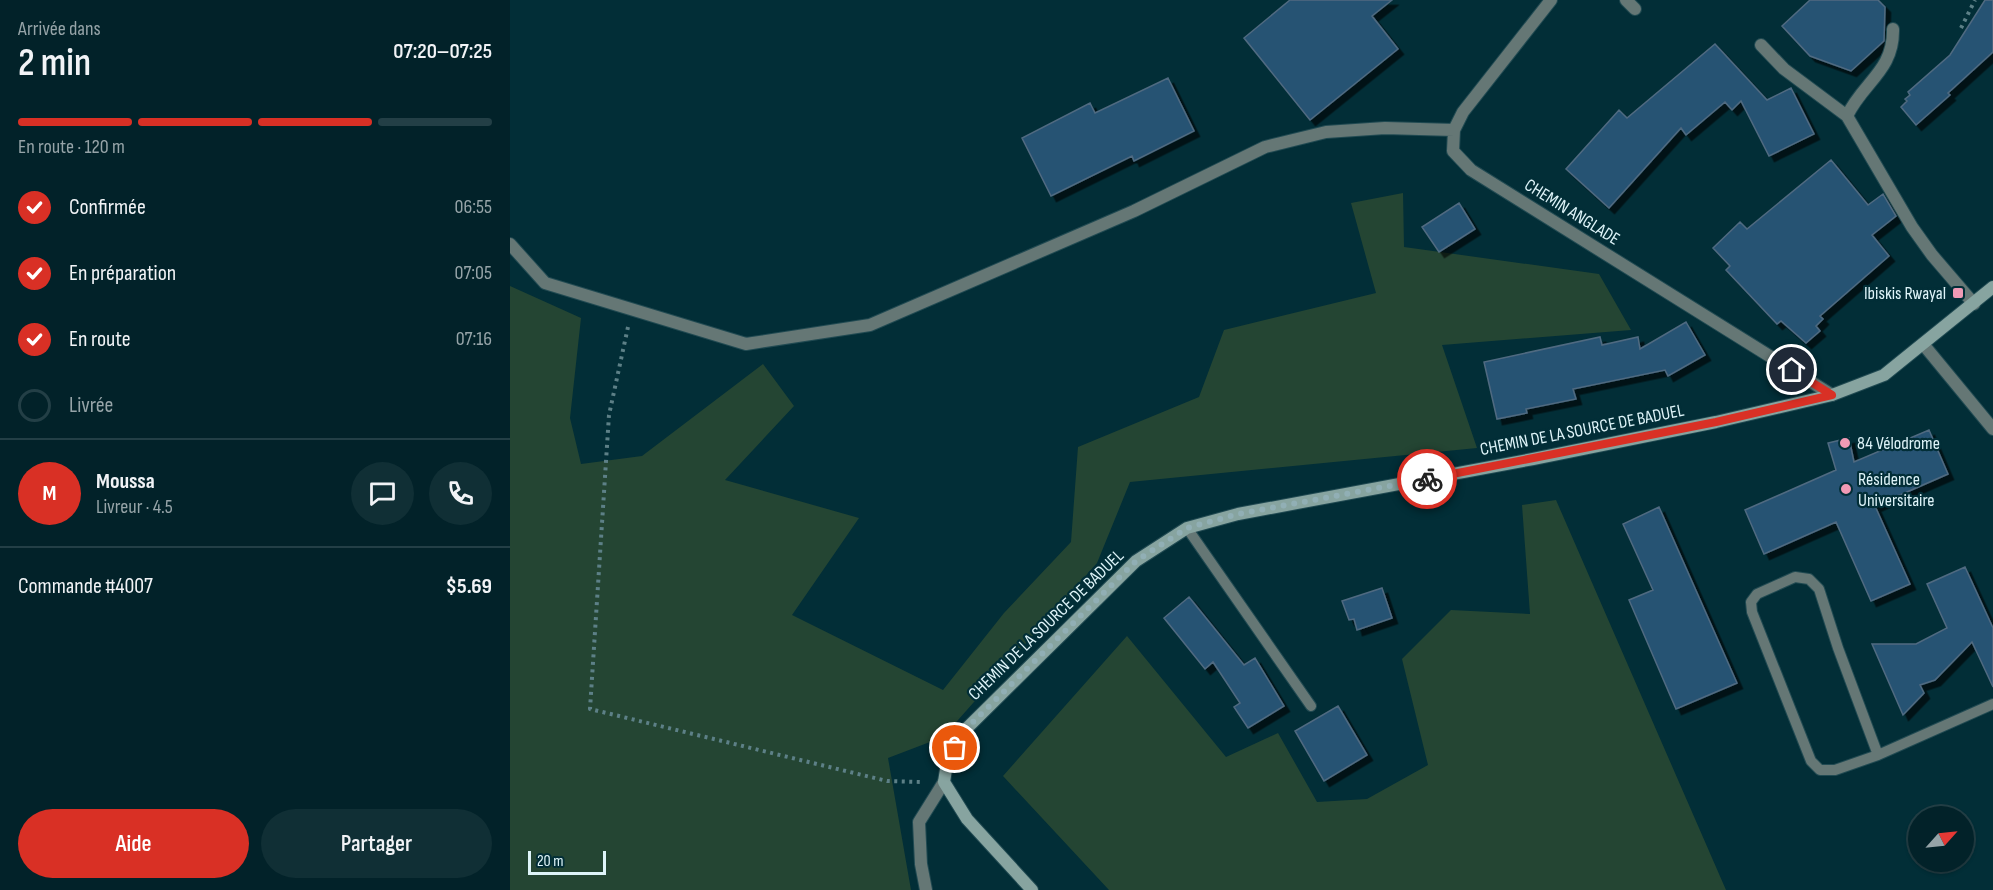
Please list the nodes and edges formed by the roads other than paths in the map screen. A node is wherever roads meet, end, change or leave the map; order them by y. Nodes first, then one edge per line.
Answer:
1 (1551, 0) edge
2 (1626, 0) edge
3 (1635, 9) dead end
4 (1893, 29) dead end
5 (1761, 45) dead end
6 (1847, 116) junction
7 (1454, 130) junction
8 (510, 244) edge
9 (1993, 287) edge
10 (1974, 304) junction
11 (1923, 344) junction
12 (1832, 395) junction
13 (1993, 429) edge
14 (1187, 528) junction
15 (1993, 704) edge
16 (1311, 706) dead end
17 (1878, 754) junction
18 (944, 782) junction
19 (926, 890) edge
20 (1032, 890) edge

1 - 7 street
2 - 3 street
4 - 6 street
5 - 6 street
6 - 10 street
7 - 8 street
7 - 12 street, CHEMIN ANGLADE
9 - 10 street, CHEMIN DE LA SOURCE DE BADUEL
10 - 11 street, CHEMIN DE LA SOURCE DE BADUEL
11 - 12 street, CHEMIN DE LA SOURCE DE BADUEL
11 - 13 street
12 - 14 street, CHEMIN DE LA SOURCE DE BADUEL
14 - 16 lane
14 - 18 street, CHEMIN DE LA SOURCE DE BADUEL
15 - 17 lane
17 - 17 lane
18 - 19 street, CHEMIN DE LA SOURCE DE BADUEL
18 - 20 street

